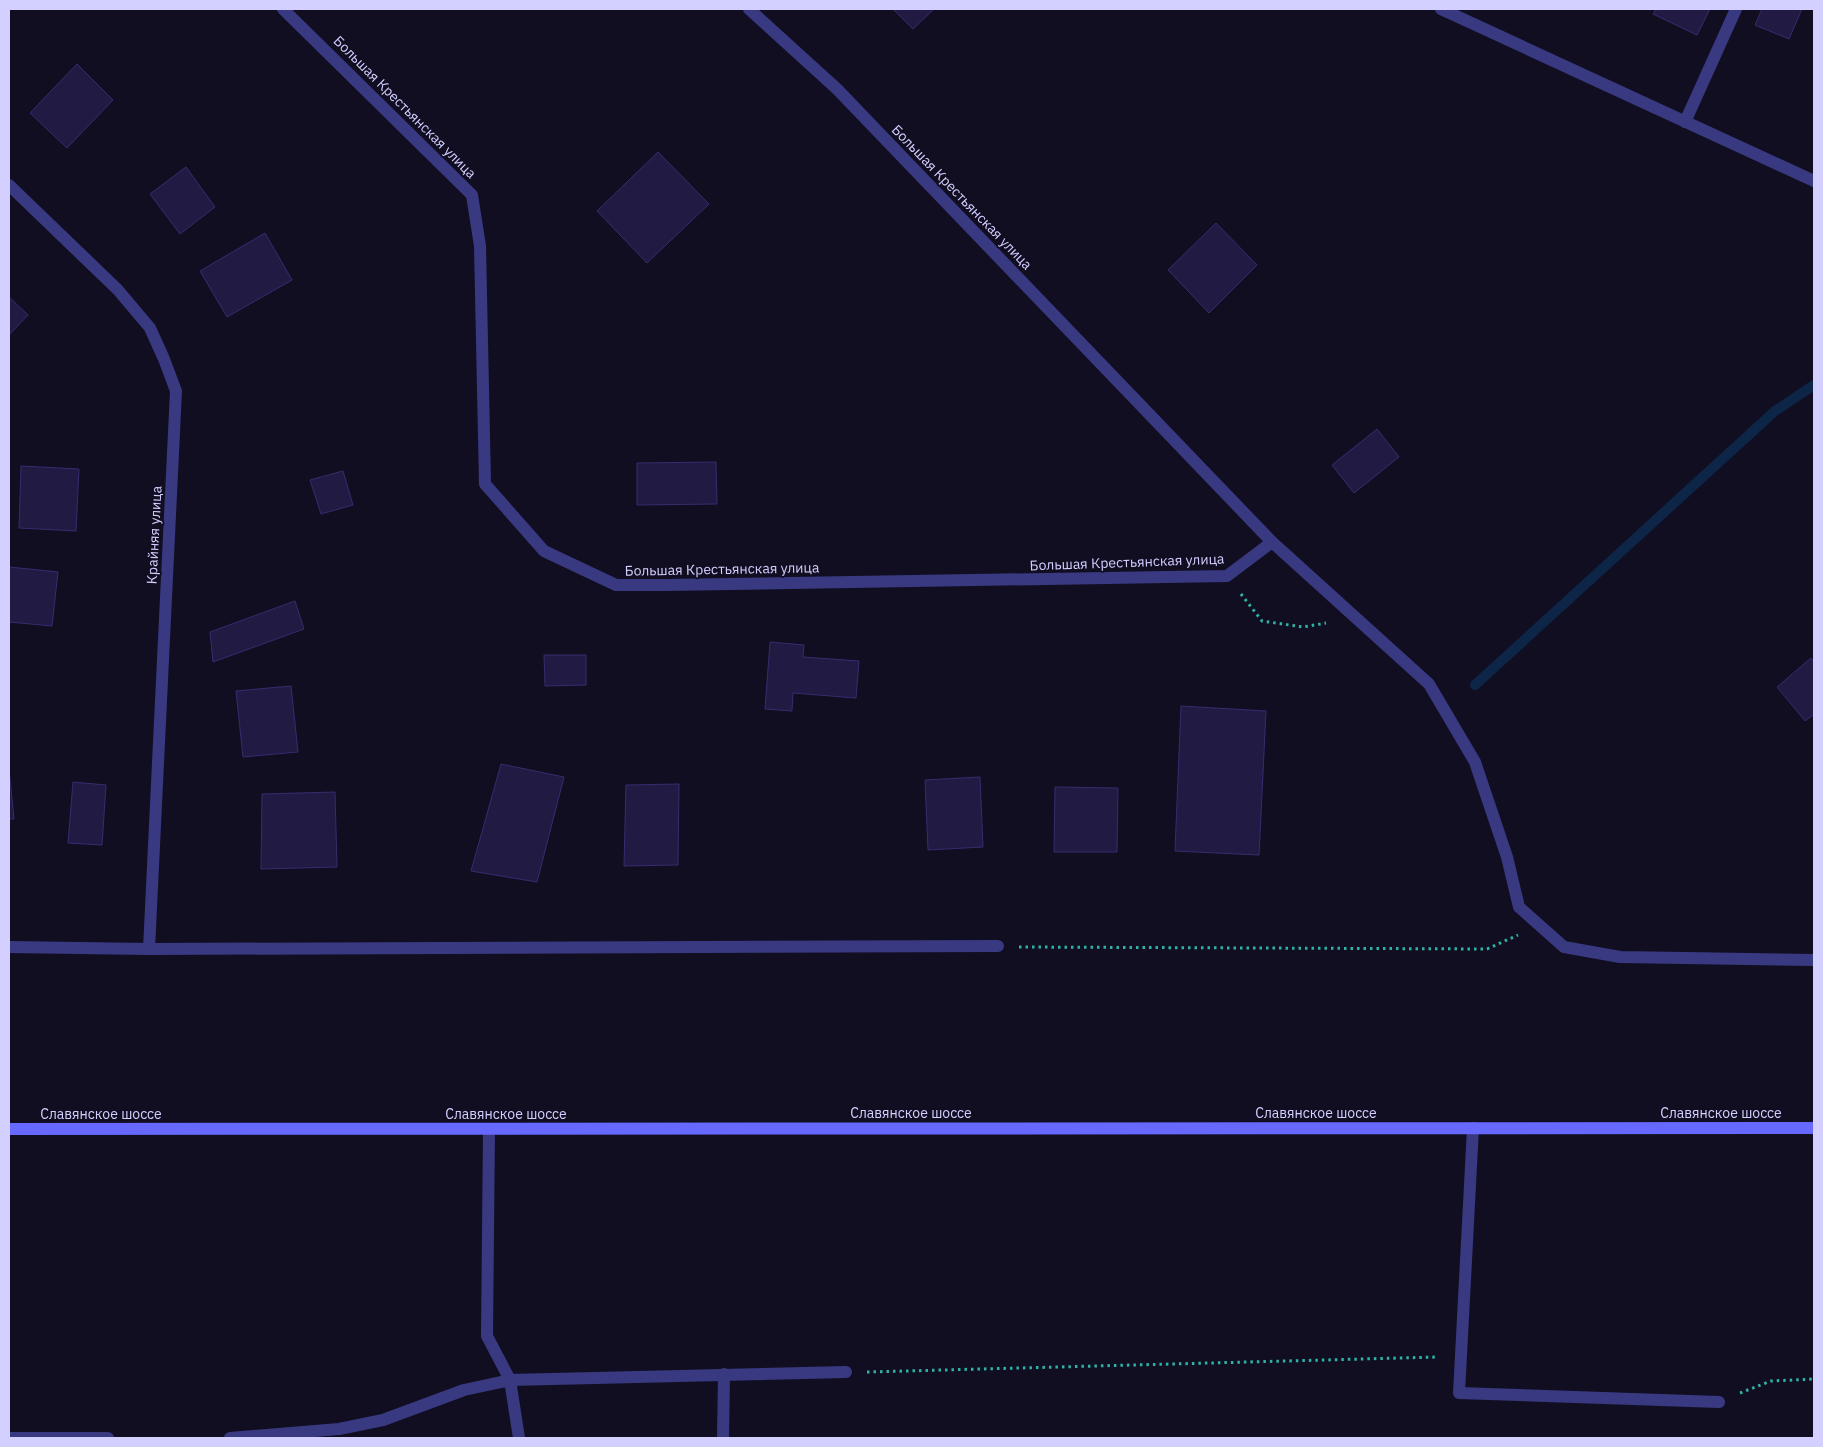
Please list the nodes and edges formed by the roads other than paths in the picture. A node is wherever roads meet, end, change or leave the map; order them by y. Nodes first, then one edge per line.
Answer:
1 (283, 9) edge
2 (749, 9) edge
3 (1441, 9) edge
4 (1736, 9) edge
5 (1685, 122) junction
6 (1814, 181) edge
7 (9, 185) edge
8 (1272, 542) junction
9 (998, 946) road end
10 (9, 947) edge
11 (149, 949) junction
12 (1814, 960) edge
13 (1473, 1128) junction
14 (1814, 1128) edge
15 (9, 1129) edge
16 (490, 1129) junction
17 (846, 1372) road end
18 (724, 1374) junction
19 (510, 1380) junction
20 (1719, 1402) road end
21 (9, 1438) edge
22 (108, 1438) edge
23 (230, 1438) edge
24 (519, 1438) edge
25 (723, 1438) edge

1 - 8 street, Большая Крестьянская улица
2 - 8 street, Большая Крестьянская улица
3 - 5 street
4 - 5 street
5 - 6 street
7 - 11 street, Крайняя улица
8 - 12 street, Большая Крестьянская улица
9 - 11 street
10 - 11 street
13 - 14 main road, Славянское шоссе
13 - 16 main road, Славянское шоссе
13 - 20 street
15 - 16 main road, Славянское шоссе
16 - 19 street
17 - 18 street
18 - 19 street
18 - 25 street
19 - 23 street
19 - 24 street
21 - 22 street

